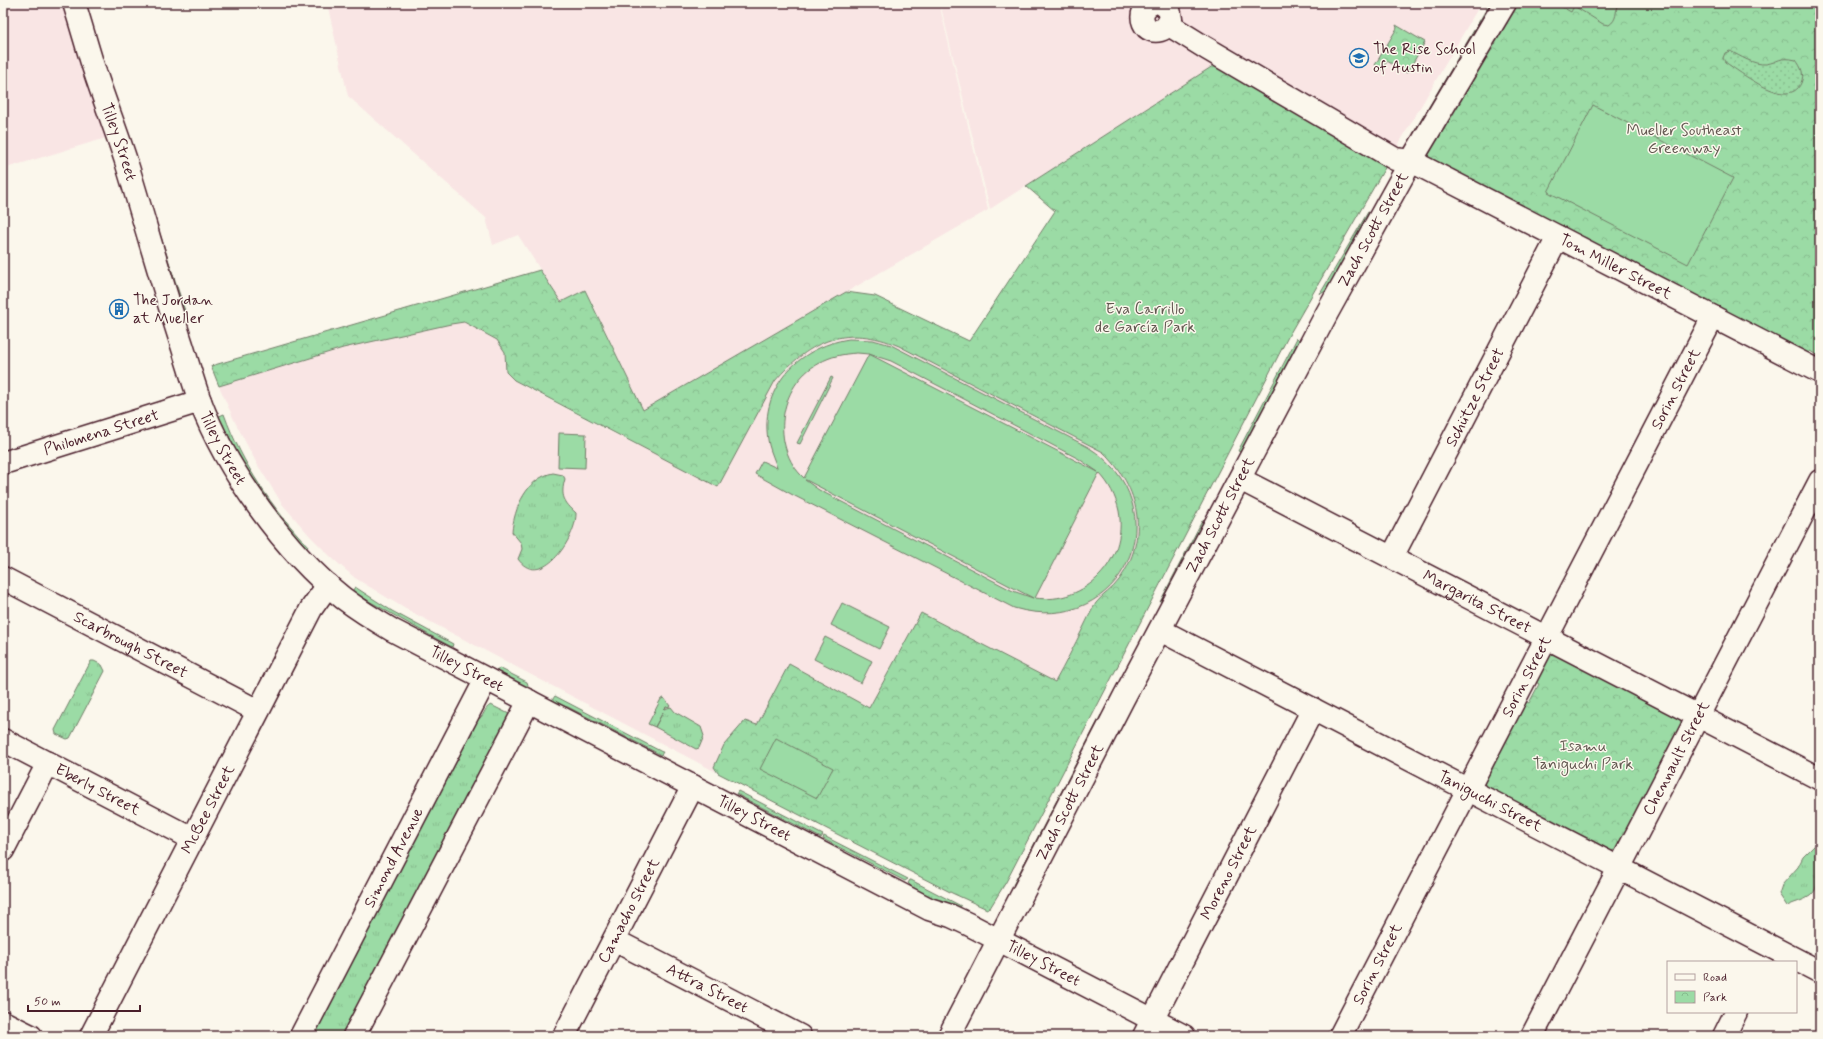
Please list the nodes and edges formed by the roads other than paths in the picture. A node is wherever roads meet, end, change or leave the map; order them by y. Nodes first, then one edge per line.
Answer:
1 (74, 3) edge
2 (1505, 3) edge
3 (1162, 8) edge
4 (1411, 161) junction
5 (1558, 237) junction
6 (1713, 317) junction
7 (1820, 372) edge
8 (200, 401) junction
9 (3, 463) edge
10 (1240, 479) junction
11 (1820, 481) edge
12 (1392, 557) junction
13 (3, 578) edge
14 (328, 585) junction
15 (1160, 630) junction
16 (1547, 638) junction
17 (486, 678) junction
18 (529, 700) junction
19 (1313, 709) junction
20 (258, 711) junction
21 (1697, 715) junction
22 (3, 740) edge
23 (48, 763) junction
24 (1820, 779) edge
25 (693, 786) junction
26 (1467, 790) junction
27 (194, 839) junction
28 (3, 850) edge
29 (1618, 868) junction
30 (614, 940) junction
31 (998, 940) junction
32 (1766, 954) edge
33 (1787, 961) edge
34 (1797, 964) edge
35 (1820, 972) edge
36 (1736, 1013) edge
37 (3, 1022) edge
38 (1148, 1028) edge
39 (31, 1036) edge
40 (91, 1036) edge
41 (301, 1036) edge
42 (354, 1036) edge
43 (564, 1036) edge
44 (800, 1036) edge
45 (949, 1036) edge
46 (1184, 1036) edge
47 (1340, 1036) edge
48 (1532, 1036) edge
49 (1724, 1036) edge

1 - 8 street, Tilley Street
2 - 4 street, Zach Scott Street
3 - 4 street, Tom Miller Street
4 - 5 street, Tom Miller Street
4 - 10 street, Zach Scott Street
5 - 6 street, Tom Miller Street
5 - 12 street, Schütze Street
6 - 7 street, Tom Miller Street
6 - 16 street, Sorin Street
8 - 9 street, Philomena Street
8 - 14 street, Tilley Street
10 - 12 street, Margarita Street
10 - 15 street, Zach Scott Street
11 - 21 street, Chennault Street
12 - 16 street, Margarita Street
13 - 20 street, Scarbrough Street
14 - 17 street, Tilley Street
14 - 20 street, McBee Street
15 - 19 street, Taniguchi Street
15 - 31 street, Zach Scott Street
16 - 21 street, Margarita Street
16 - 26 street, Sorin Street
17 - 18 street, Tilley Street
17 - 41 street, Simond Avenue
18 - 25 street, Tilley Street
18 - 42 street
19 - 26 street, Taniguchi Street
19 - 38 street, Moreno Street
20 - 27 street, McBee Street
21 - 24 street, Margarita Street
21 - 29 street, Chennault Street
22 - 23 street, Eberly Street
23 - 27 street, Eberly Street
23 - 28 street
25 - 30 street, Camacho Street
25 - 31 street, Tilley Street
26 - 29 street, Taniguchi Street
26 - 47 street, Sorin Street
27 - 40 street, McBee Street
29 - 32 street, Taniguchi Street
29 - 48 street, Chennault Street
30 - 43 street, Camacho Street
30 - 44 street, Attra Street
31 - 38 street, Tilley Street
31 - 45 street, Zach Scott Street
32 - 33 street, Taniguchi Street
34 - 35 street, Taniguchi Street
36 - 49 street
37 - 39 street
38 - 46 street, Tilley Street

